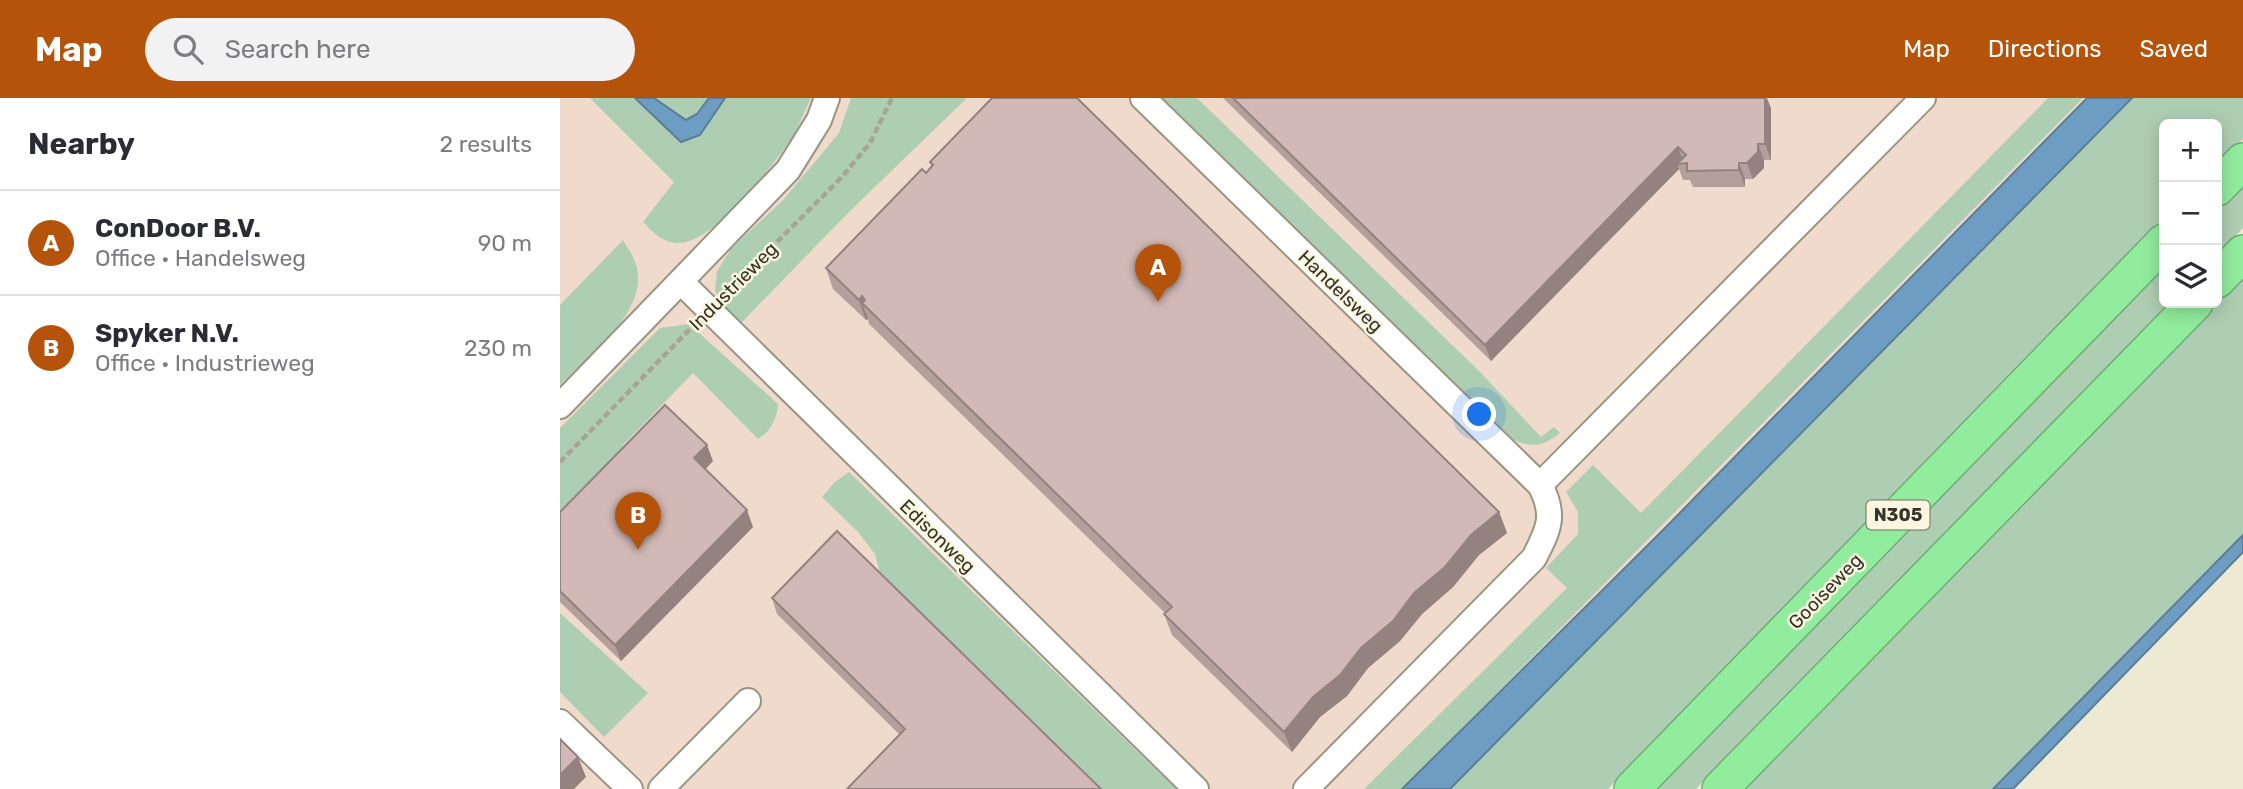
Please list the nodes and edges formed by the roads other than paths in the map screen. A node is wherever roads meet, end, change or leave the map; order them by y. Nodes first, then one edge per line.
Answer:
1 (827, 98) edge
2 (1143, 98) edge
3 (1923, 98) edge
4 (2243, 161) edge
5 (2222, 183) edge
6 (2161, 245) edge
7 (2243, 253) edge
8 (2222, 275) edge
9 (681, 282) junction
10 (2190, 308) edge
11 (560, 405) edge
12 (1540, 485) junction
13 (748, 701) dead end
14 (560, 722) edge
15 (630, 789) edge
16 (661, 789) edge
17 (1196, 789) edge
18 (1306, 789) edge
19 (1632, 789) edge
20 (1720, 789) edge

1 - 9 street, Industrieweg
2 - 12 street, Handelsweg
3 - 12 street
4 - 5 highway
6 - 19 highway, Gooiseweg / N305
7 - 8 highway
9 - 11 street, Industrieweg
9 - 17 street, Edisonweg
10 - 20 highway
12 - 18 street
13 - 16 street
14 - 15 street

